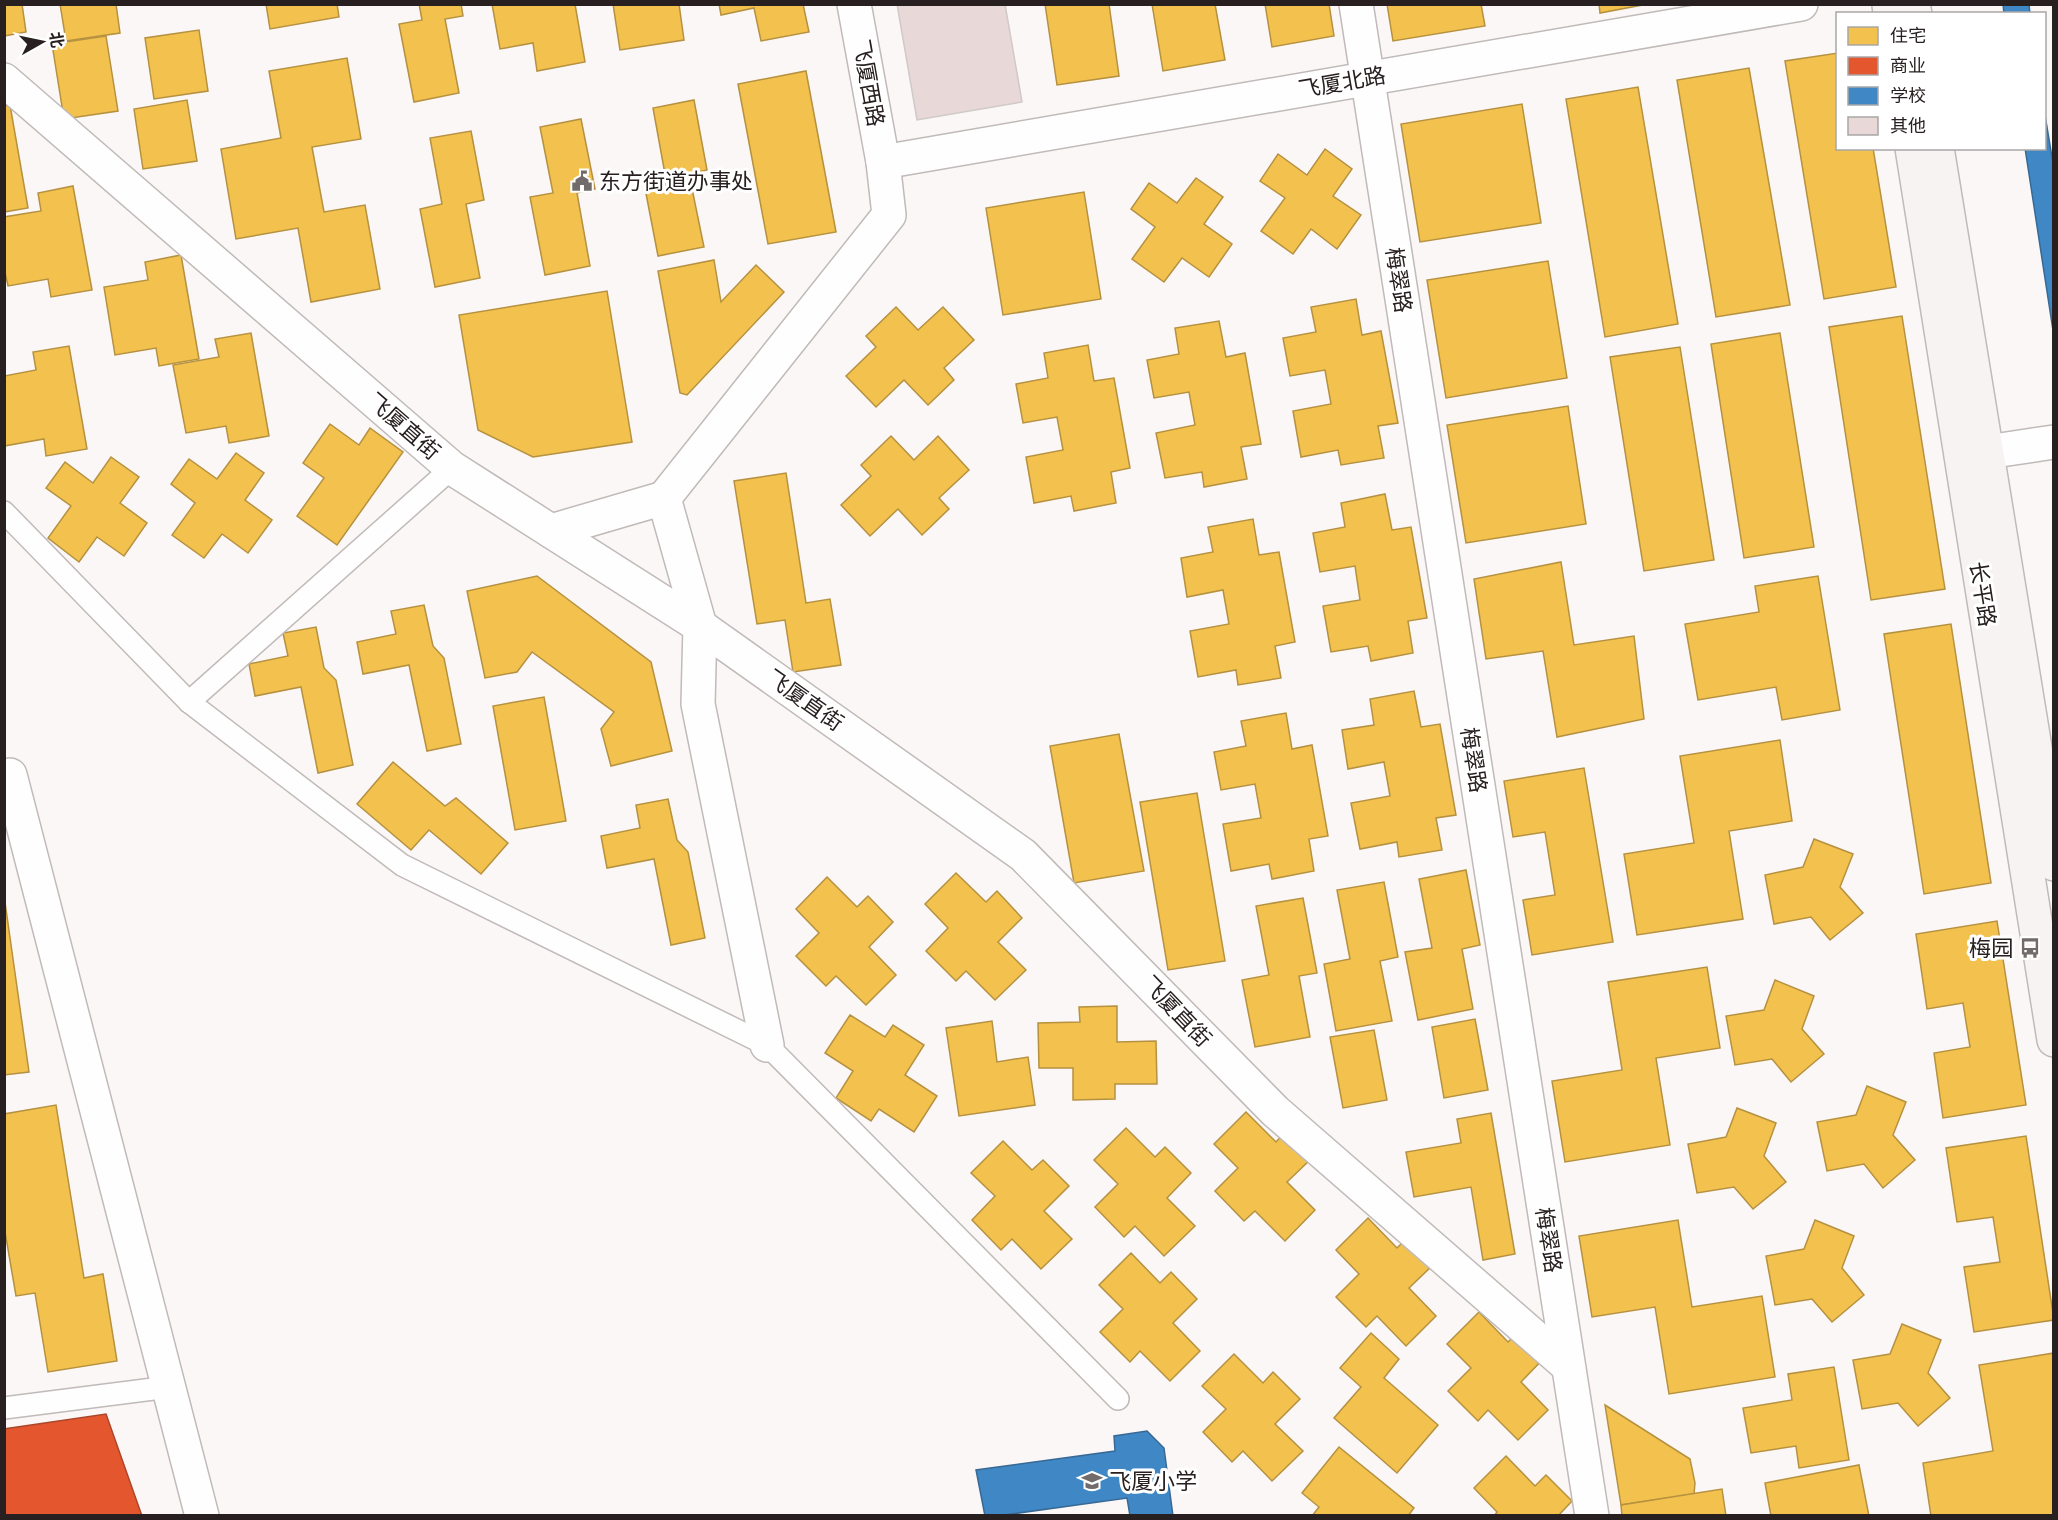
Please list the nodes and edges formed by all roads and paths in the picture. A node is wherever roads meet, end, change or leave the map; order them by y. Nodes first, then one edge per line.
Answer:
1 (854, 4) edge
2 (1356, 4) edge
3 (1801, 4) edge
4 (1367, 78) junction
5 (4, 80) edge
6 (1912, 150) edge
7 (1937, 150) edge
8 (883, 162) junction
9 (2054, 442) edge
10 (1987, 452) junction
11 (452, 468) junction
12 (664, 498) junction
13 (4, 512) edge
14 (551, 531) junction
15 (699, 626) junction
16 (189, 702) junction
17 (4, 776) edge
18 (2054, 864) edge
19 (2054, 1040) edge
20 (766, 1045) junction
21 (1568, 1366) junction
22 (169, 1387) junction
23 (1118, 1399) dead end
24 (4, 1408) edge
25 (202, 1515) edge
26 (1592, 1515) edge

1 - 8 street, 飞厦西路
2 - 4 street, 梅翠路
3 - 4 street, 飞厦北路
4 - 8 street, 飞厦北路
4 - 21 street, 梅翠路
5 - 11 street, 飞厦直街
6 - 19 street, 长平路
7 - 10 street, 长平路
8 - 12 street, 飞厦西路
9 - 10 street
10 - 18 street, 长平路
11 - 14 street, 飞厦直街
11 - 16 lane
12 - 14 street
12 - 15 street
13 - 16 lane
14 - 15 street, 飞厦直街
15 - 20 street
15 - 21 street, 飞厦直街
16 - 20 lane
17 - 22 street
20 - 23 lane
21 - 26 street, 梅翠路
22 - 24 lane
22 - 25 street

